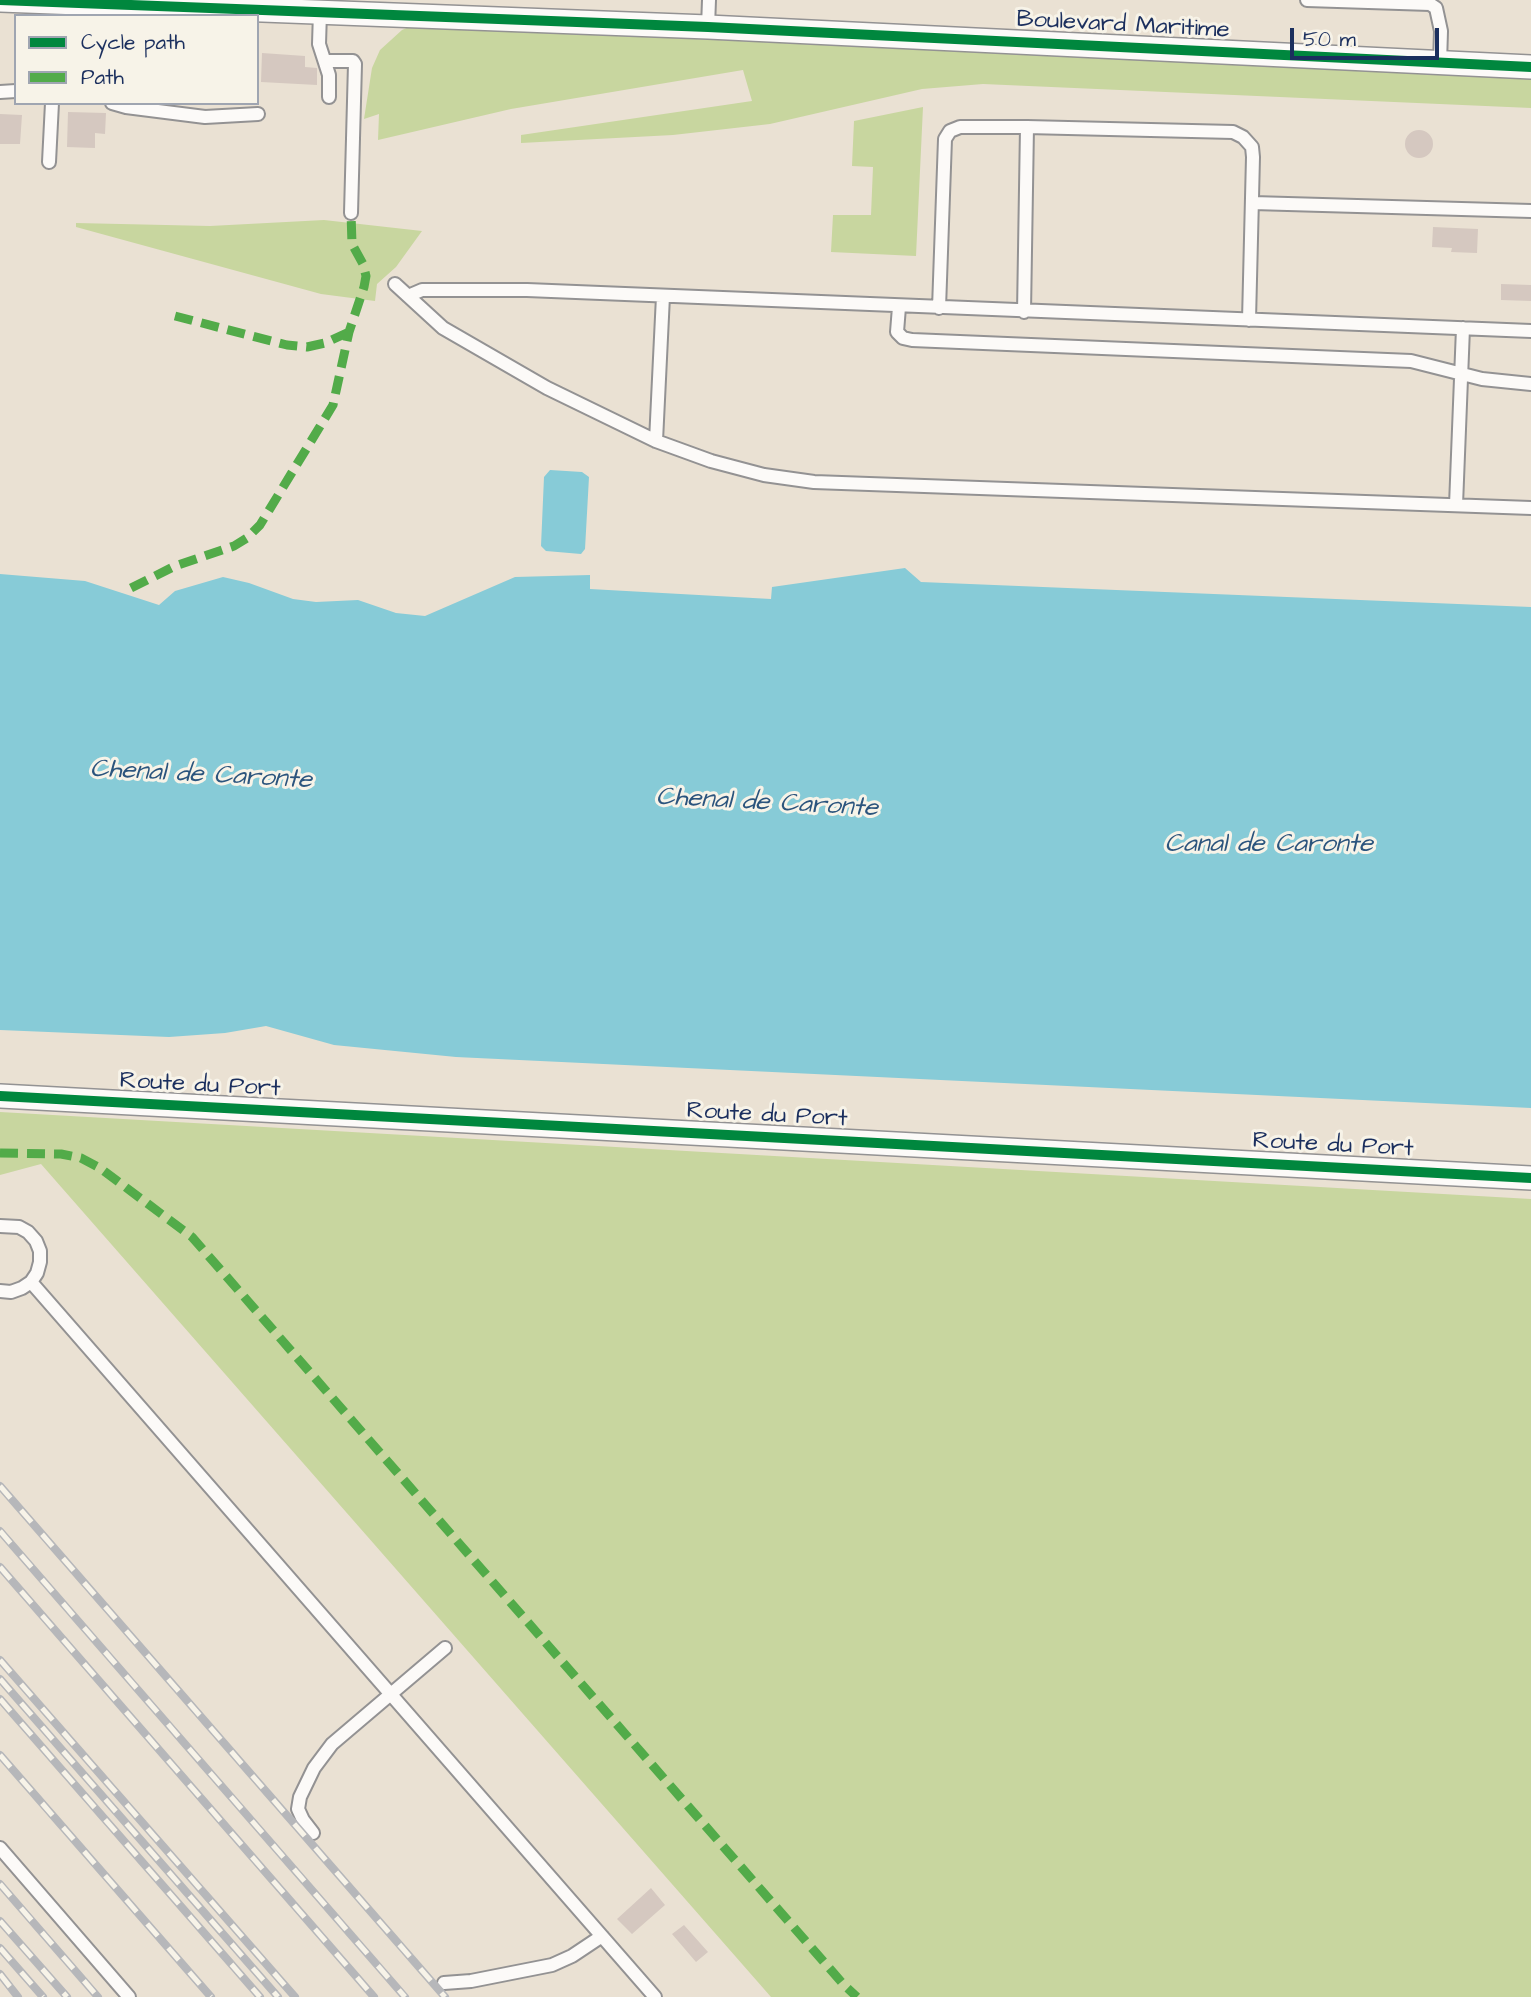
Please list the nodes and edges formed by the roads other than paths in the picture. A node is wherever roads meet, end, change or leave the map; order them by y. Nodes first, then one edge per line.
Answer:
1 (0, 0) edge
2 (709, 0) edge
3 (1307, 0) edge
4 (57, 1) edge
5 (320, 12) junction
6 (708, 27) junction
7 (325, 61) junction
8 (1440, 63) junction
9 (1531, 67) edge
10 (329, 97) dead end
11 (52, 105) edge
12 (119, 105) edge
13 (258, 114) dead end
14 (1027, 127) junction
15 (49, 162) dead end
16 (1253, 203) junction
17 (1531, 211) edge
18 (351, 213) dead end
19 (396, 284) dead end
20 (408, 296) junction
21 (663, 296) junction
22 (899, 307) junction
23 (939, 309) junction
24 (1024, 312) junction
25 (1249, 320) junction
26 (1463, 328) junction
27 (1531, 331) edge
28 (1461, 372) junction
29 (1531, 384) edge
30 (656, 441) junction
31 (1456, 505) junction
32 (1531, 508) edge
33 (0, 1096) edge
34 (1531, 1178) edge
35 (0, 1226) edge
36 (31, 1282) junction
37 (0, 1291) edge
38 (445, 1648) dead end
39 (390, 1694) junction
40 (313, 1833) dead end
41 (0, 1848) edge
42 (602, 1936) junction
43 (444, 1983) dead end
44 (129, 1997) edge
45 (655, 1997) edge

1 - 4 street, Boulevard Maritime
2 - 6 lane
3 - 8 lane
4 - 5 street, Boulevard Maritime
5 - 6 street, Boulevard Maritime
5 - 7 lane
6 - 8 street, Boulevard Maritime
7 - 10 lane
7 - 18 lane
8 - 9 street, Boulevard Maritime
11 - 15 lane
12 - 13 lane
14 - 16 lane
14 - 23 lane
14 - 24 lane
16 - 17 lane
16 - 25 lane
19 - 20 lane
20 - 21 lane
20 - 30 lane
21 - 22 lane
21 - 30 lane
22 - 23 lane
22 - 28 lane
23 - 24 lane
24 - 25 lane
25 - 26 lane
26 - 27 lane
26 - 28 lane
28 - 29 lane
28 - 31 lane
30 - 31 lane
31 - 32 lane
33 - 34 street, Route du Port
35 - 36 lane
36 - 37 lane
36 - 39 lane
38 - 39 lane
39 - 40 lane
39 - 42 lane
41 - 44 lane
42 - 43 lane
42 - 45 lane

